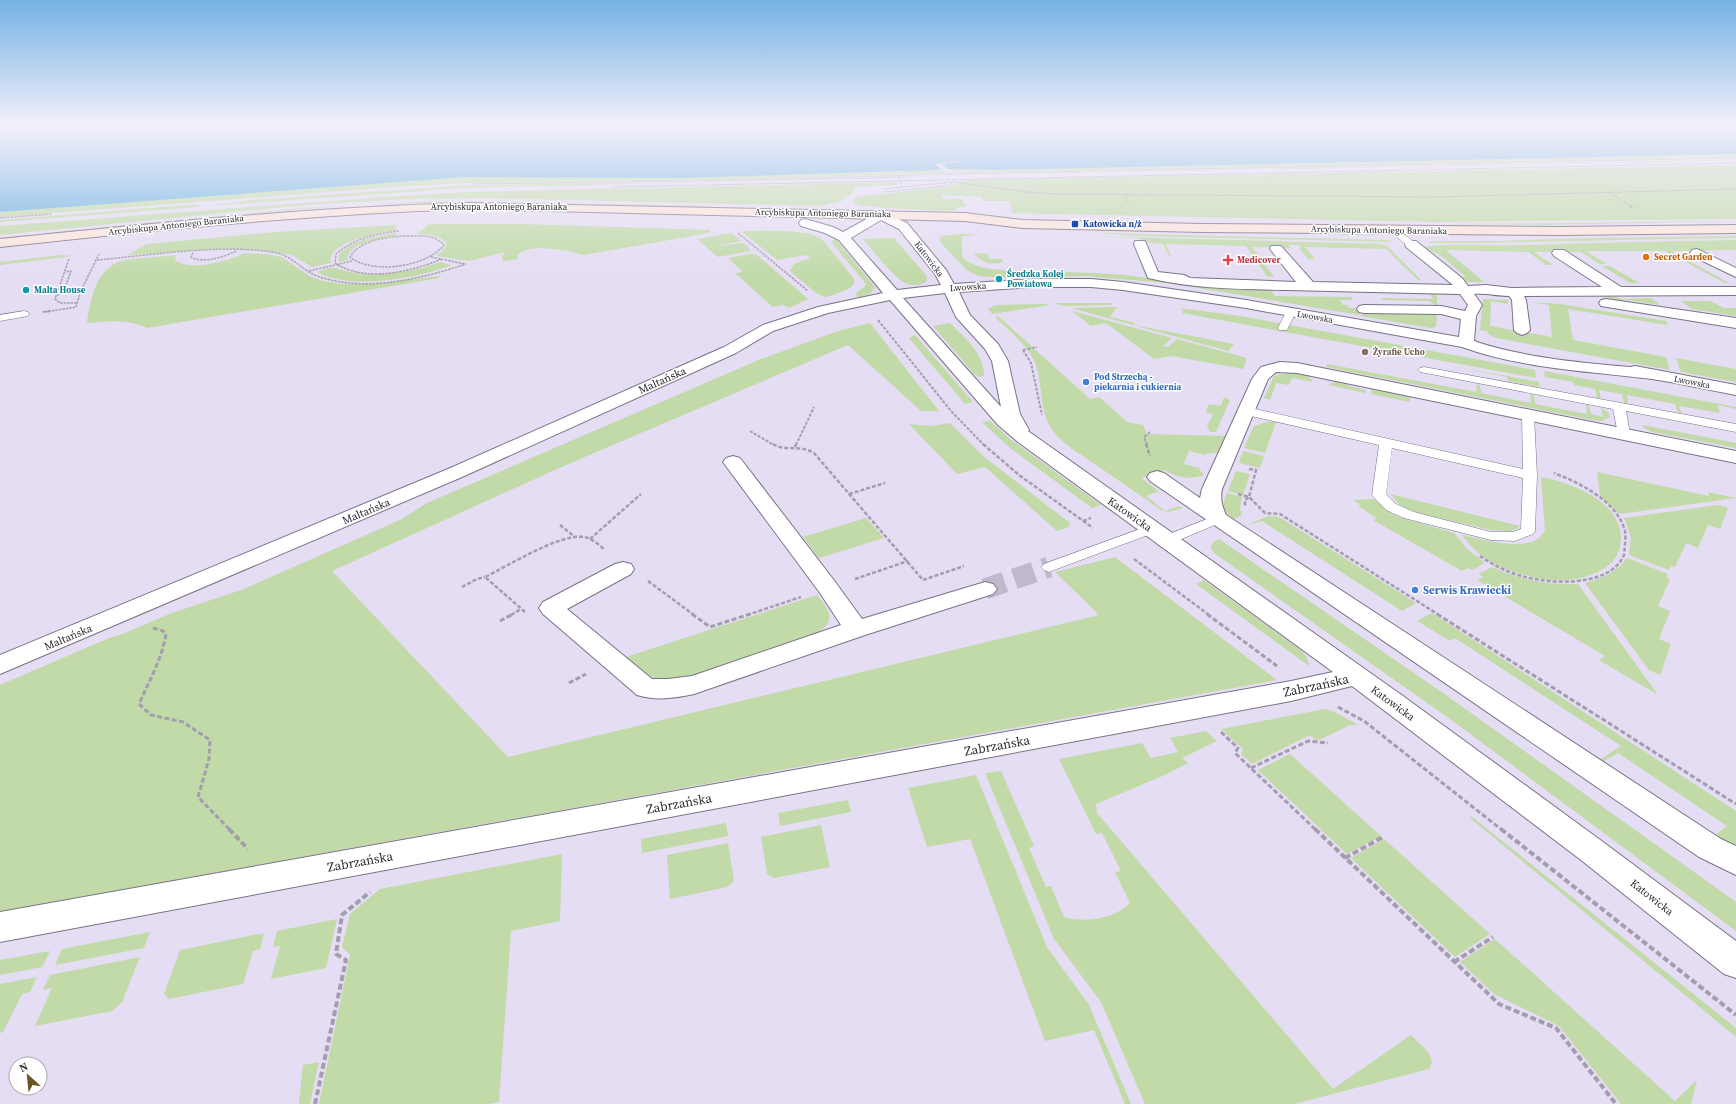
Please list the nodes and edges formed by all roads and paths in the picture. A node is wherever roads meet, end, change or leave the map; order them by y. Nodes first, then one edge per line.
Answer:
1 (908, 175) dead end
2 (1122, 176) edge
3 (851, 177) dead end
4 (898, 177) junction
5 (953, 181) junction
6 (902, 187) junction
7 (1736, 189) edge
8 (887, 191) dead end
9 (1609, 192) junction
10 (1635, 209) dead end
11 (881, 215) junction
12 (805, 223) junction
13 (1023, 224) junction
14 (863, 225) junction
15 (903, 226) junction
16 (1736, 229) edge
17 (410, 230) dead end
18 (1394, 230) junction
19 (403, 231) dead end
20 (738, 233) dead end
21 (408, 236) junction
22 (843, 237) junction
23 (0, 243) edge
24 (1140, 244) dead end
25 (1411, 244) joint
26 (102, 249) dead end
27 (1276, 249) dead end
28 (0, 251) edge
29 (239, 251) junction
30 (193, 252) junction
31 (1559, 253) dead end
32 (1697, 253) dead end
33 (430, 257) junction
34 (62, 259) dead end
35 (97, 260) junction
36 (442, 260) junction
37 (352, 261) junction
38 (336, 264) junction
39 (308, 271) junction
40 (65, 272) junction
41 (1736, 273) edge
42 (1308, 286) junction
43 (1456, 286) junction
44 (1736, 291) edge
45 (1513, 292) junction
46 (1566, 292) junction
47 (1619, 292) junction
48 (953, 293) junction
49 (811, 294) dead end
50 (56, 296) junction
51 (898, 301) junction
52 (76, 303) junction
53 (1364, 310) dead end
54 (1291, 312) junction
55 (24, 314) joint
56 (1469, 316) junction
57 (0, 318) edge
58 (877, 319) dead end
59 (1736, 323) edge
60 (1283, 328) dead end
61 (1522, 330) dead end
62 (1466, 343) junction
63 (1020, 347) dead end
64 (1037, 347) dead end
65 (1023, 350) junction
66 (1424, 370) dead end
67 (1736, 390) edge
68 (1619, 406) junction
69 (814, 407) dead end
70 (1246, 411) junction
71 (1528, 415) junction
72 (1044, 421) dead end
73 (1736, 428) edge
74 (750, 431) dead end
75 (1624, 434) junction
76 (1025, 438) junction
77 (1386, 443) junction
78 (795, 446) junction
79 (1736, 457) edge
80 (733, 462) dead end
81 (1223, 463) junction
82 (1548, 471) dead end
83 (1530, 475) junction
84 (1157, 477) dead end
85 (885, 483) dead end
86 (641, 494) dead end
87 (849, 494) junction
88 (1091, 518) dead end
89 (1217, 519) junction
90 (1083, 521) junction
91 (560, 525) dead end
92 (1159, 535) junction
93 (576, 537) junction
94 (590, 539) junction
95 (1113, 543) junction
96 (1475, 553) dead end
97 (616, 561) joint
98 (908, 561) junction
99 (964, 566) dead end
100 (1049, 567) tunnel mouth
101 (486, 577) junction
102 (647, 580) dead end
103 (462, 587) dead end
104 (828, 588) junction
105 (986, 589) tunnel mouth
106 (521, 609) junction
107 (527, 614) dead end
108 (500, 620) dead end
109 (150, 627) dead end
110 (856, 629) junction
111 (0, 665) edge
112 (1280, 667) dead end
113 (591, 671) dead end
114 (1357, 676) junction
115 (569, 684) dead end
116 (1333, 704) dead end
117 (1218, 730) dead end
118 (1328, 743) dead end
119 (1250, 768) junction
120 (1736, 804) edge
121 (1382, 837) dead end
122 (1345, 858) junction
123 (1736, 861) edge
124 (241, 883) junction
125 (375, 887) dead end
126 (0, 927) edge
127 (1493, 937) dead end
128 (1454, 962) junction
129 (1736, 962) edge
130 (1736, 1015) edge
131 (315, 1104) edge
132 (1616, 1104) edge

1 - 4 path
2 - 5 path
3 - 4 path
4 - 6 path
5 - 6 path
5 - 9 path
6 - 8 path
7 - 9 path
9 - 10 path
11 - 13 street, Arcybiskupa Antoniego Baraniaka
11 - 14 street
11 - 15 street, Katowicka
11 - 23 street, Arcybiskupa Antoniego Baraniaka
12 - 14 street, Arcybiskupa Antoniego Baraniaka
12 - 22 street, Katowicka
12 - 28 street, Arcybiskupa Antoniego Baraniaka
13 - 15 street, Arcybiskupa Antoniego Baraniaka
13 - 18 street, Arcybiskupa Antoniego Baraniaka
14 - 15 street, Arcybiskupa Antoniego Baraniaka
14 - 22 street
15 - 48 street, Katowicka
16 - 18 street, Arcybiskupa Antoniego Baraniaka
17 - 21 path
18 - 25 lane
19 - 38 path
20 - 49 path
21 - 33 path
21 - 37 path
22 - 51 street, Katowicka
24 - 42 street
25 - 43 street, Arcybiskupa Antoniego Baraniaka
26 - 35 path
27 - 42 street
29 - 30 path
29 - 30 path
29 - 39 path
30 - 35 path
31 - 47 street
32 - 41 street
33 - 36 path
33 - 37 path
34 - 40 path
35 - 52 path
36 - 38 path
36 - 39 path
37 - 38 path
38 - 39 path
40 - 50 path
40 - 50 path
42 - 43 street
43 - 45 street
43 - 56 street
44 - 47 street
45 - 46 street
45 - 61 street
46 - 47 street
46 - 59 street
48 - 51 street, Lwowska
48 - 54 street, Lwowska
48 - 76 street, Katowicka
50 - 52 path
51 - 76 street, Katowicka
51 - 111 street, Maltańska
52 - 55 path
53 - 56 street
54 - 60 lane
54 - 62 street, Lwowska
55 - 57 lane
56 - 62 street
58 - 90 path
62 - 67 street, Lwowska
63 - 65 path
64 - 65 path
65 - 72 path
66 - 68 lane
68 - 73 lane
68 - 75 lane
69 - 78 path
70 - 71 street
70 - 77 lane
70 - 81 street
71 - 75 street
71 - 83 lane
74 - 78 path
75 - 79 street
76 - 92 street, Katowicka
77 - 83 lane
77 - 83 lane
78 - 87 path
80 - 104 street
81 - 89 street
81 - 120 path
82 - 96 path
84 - 89 street
85 - 87 path
86 - 94 path
87 - 98 path
88 - 90 path
89 - 92 lane
89 - 123 street
90 - 95 path
91 - 93 path
92 - 95 lane
92 - 114 street, Katowicka
93 - 94 path
93 - 101 path
94 - 97 path
95 - 100 lane
95 - 112 path
97 - 110 street
98 - 99 path
98 - 104 path
101 - 103 path
101 - 106 path
102 - 104 path
104 - 110 street
105 - 110 street
106 - 107 path
106 - 108 path
109 - 124 path
113 - 115 path
114 - 124 street, Zabrzańska
114 - 129 street, Katowicka
116 - 130 path
117 - 119 path
118 - 119 path
119 - 122 path
121 - 122 path
122 - 128 path
124 - 126 street, Zabrzańska
125 - 131 path
127 - 128 path
128 - 132 path

